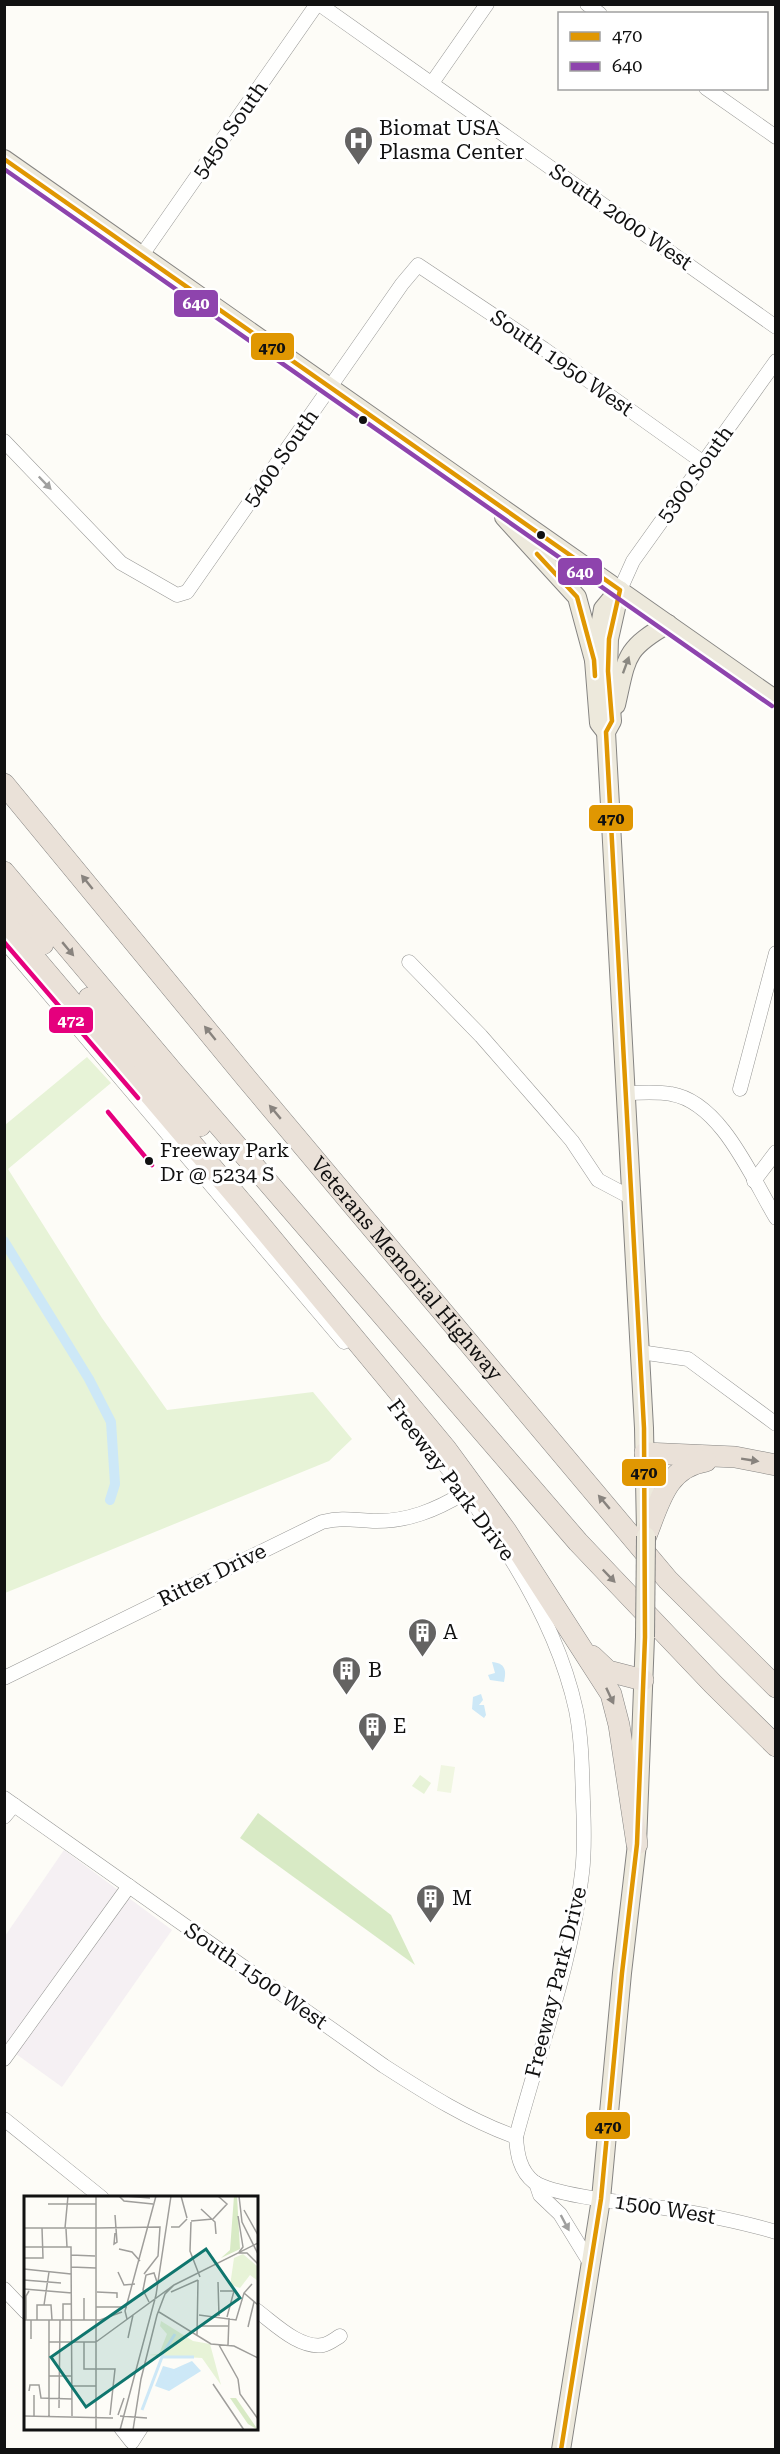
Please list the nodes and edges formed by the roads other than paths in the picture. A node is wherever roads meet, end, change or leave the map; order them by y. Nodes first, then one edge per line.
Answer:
1 (318, 4) edge
2 (487, 4) edge
3 (432, 83) junction
4 (709, 90) edge
5 (776, 137) edge
6 (4, 159) edge
7 (142, 255) junction
8 (418, 265) joint
9 (776, 327) edge
10 (776, 361) edge
11 (330, 387) junction
12 (4, 441) edge
13 (704, 463) junction
14 (480, 492) junction
15 (620, 590) junction
16 (668, 624) junction
17 (594, 660) junction
18 (776, 700) edge
19 (609, 726) junction
20 (4, 766) edge
21 (4, 784) edge
22 (59, 848) junction
23 (4, 872) edge
24 (4, 899) edge
25 (4, 922) edge
26 (4, 941) edge
27 (776, 953) edge
28 (409, 962) dead end
29 (740, 1089) dead end
30 (624, 1093) junction
31 (776, 1152) edge
32 (754, 1182) junction
33 (630, 1197) junction
34 (776, 1218) edge
35 (640, 1352) junction
36 (776, 1424) edge
37 (645, 1453) junction
38 (724, 1458) junction
39 (776, 1465) edge
40 (464, 1493) junction
41 (646, 1536) junction
42 (578, 1542) junction
43 (668, 1580) junction
44 (580, 1646) junction
45 (776, 1669) edge
46 (4, 1678) edge
47 (643, 1680) junction
48 (776, 1687) edge
49 (776, 1746) edge
50 (9, 1801) edge
51 (4, 1818) edge
52 (637, 1844) junction
53 (129, 1886) junction
54 (4, 2059) edge
55 (4, 2119) edge
56 (516, 2137) junction
57 (536, 2183) junction
58 (100, 2196) edge
59 (601, 2199) junction
60 (776, 2232) edge
61 (592, 2266) junction
62 (4, 2289) edge
63 (24, 2310) edge
64 (258, 2311) edge
65 (340, 2336) dead end
66 (123, 2430) edge
67 (140, 2430) edge
68 (561, 2450) edge

1 - 3 street, South 2000 West
1 - 7 street, 5450 South
2 - 3 street
3 - 9 street, South 2000 West
4 - 5 street
6 - 7 main road
7 - 11 main road
8 - 11 street, 5400 South
8 - 13 street, South 1950 West
10 - 13 street, 5300 South
12 -> 11 street, 5400 South
11 - 14 main road
13 - 15 street, 5300 South
14 - 15 main road
14 - 17 main road
15 - 16 main road
15 - 17 main road
15 - 19 main road
16 - 18 main road
19 -> 16 main road
17 - 19 main road
19 - 30 main road
20 - 22 highway
21 - 22 highway, Veterans Memorial Highway
43 -> 22 highway, Veterans Memorial Highway
23 -> 42 highway
24 - 42 highway
25 - 44 highway
26 - 40 street, Freeway Park Drive
27 - 29 street
28 - 33 street
30 - 32 street
30 - 33 main road
31 - 32 street
32 - 34 street
33 - 35 main road
35 - 36 street
35 - 37 main road
37 - 38 highway
37 - 41 main road
38 -> 39 highway
38 - 41 highway
40 - 46 street, Ritter Drive
40 - 56 street, Freeway Park Drive
41 - 47 main road, bridge
42 -> 49 highway
43 - 45 highway
43 - 48 highway, Veterans Memorial Highway
44 - 47 highway
44 -> 52 highway
47 - 52 main road
50 - 51 street
50 - 53 street, South 1500 West
52 - 59 main road
53 - 54 street
53 - 56 street, South 1500 West
55 - 58 street
56 - 57 street
57 - 59 street, 1500 West
57 -> 61 street
59 - 60 street, 1500 West
59 - 61 main road
61 - 68 main road
62 - 63 street
64 - 65 street
66 - 67 street

